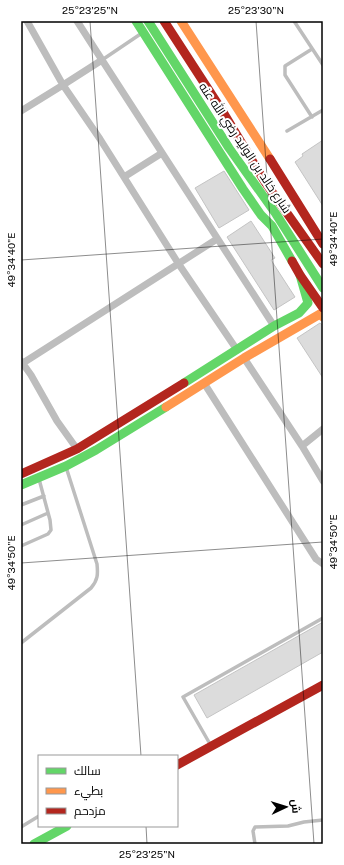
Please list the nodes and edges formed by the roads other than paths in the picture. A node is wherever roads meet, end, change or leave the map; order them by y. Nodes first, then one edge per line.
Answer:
1 (27, 21) edge
2 (77, 21) edge
3 (136, 21) edge
4 (148, 21) edge
5 (164, 21) edge
6 (181, 21) edge
7 (294, 21) edge
8 (142, 32) junction
9 (312, 49) junction
10 (102, 60) junction
11 (323, 65) edge
12 (63, 85) junction
13 (323, 110) edge
14 (21, 111) edge
15 (312, 117) junction
16 (287, 131) dead end
17 (162, 152) junction
18 (124, 177) junction
19 (217, 239) junction
20 (323, 244) edge
21 (178, 263) junction
22 (323, 264) edge
23 (300, 276) junction
24 (323, 288) edge
25 (323, 308) edge
26 (323, 317) edge
27 (274, 326) junction
28 (237, 350) junction
29 (244, 358) junction
30 (22, 362) edge
31 (204, 383) junction
32 (323, 429) edge
33 (302, 446) junction
34 (77, 449) junction
35 (66, 466) junction
36 (21, 474) edge
37 (39, 478) junction
38 (323, 481) edge
39 (21, 485) edge
40 (44, 496) junction
41 (21, 505) edge
42 (48, 513) junction
43 (21, 524) edge
44 (21, 546) edge
45 (323, 564) edge
46 (323, 618) edge
47 (21, 643) edge
48 (323, 685) edge
49 (212, 746) junction
50 (178, 764) edge
51 (38, 817) edge
52 (323, 820) edge
53 (21, 827) edge
54 (65, 827) edge
55 (34, 844) edge
56 (255, 844) edge

1 - 12 street
2 - 10 street
3 - 8 main road
4 - 24 main road, شارع خالد بن الوليد رضي الله عنه
5 - 22 main road, شارع خالد بن الوليد رضي الله عنه
6 - 20 main road
7 - 9 lane
8 - 10 lane
8 - 23 main road
9 - 11 lane
9 - 15 lane
10 - 12 street
10 - 17 street
12 - 14 street
12 - 18 street
13 - 15 lane
15 - 16 lane
17 - 18 street
17 - 19 street
18 - 21 street
19 - 21 street
19 - 27 street
21 - 28 street
21 - 30 street
23 - 25 main road
23 - 27 main road
26 - 29 main road
27 - 28 main road
28 - 34 main road
29 - 31 main road
29 - 33 street
30 - 34 street
31 - 35 main road
31 - 45 street
32 - 33 street
33 - 38 street
34 - 36 main road
35 - 37 main road
35 - 47 lane
37 - 39 main road
37 - 40 lane
40 - 41 lane
40 - 42 lane
42 - 43 lane
42 - 44 lane
46 - 49 lane
48 - 49 main road
49 - 50 main road
51 - 53 lane
52 - 56 lane
54 - 55 main road

